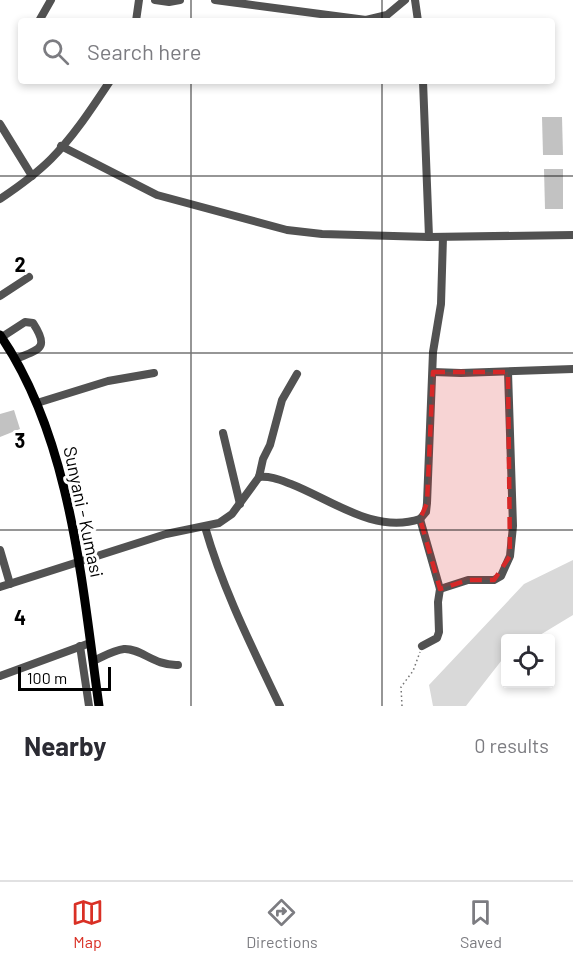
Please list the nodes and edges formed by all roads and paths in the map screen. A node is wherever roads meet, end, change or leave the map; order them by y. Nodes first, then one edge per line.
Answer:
1 (51, 0) edge
2 (139, 0) edge
3 (155, 0) edge
4 (180, 0) edge
5 (215, 0) edge
6 (405, 0) edge
7 (415, 0) edge
8 (41, 18) edge
9 (136, 18) edge
10 (351, 18) edge
11 (374, 18) edge
12 (418, 18) edge
13 (108, 84) edge
14 (423, 84) edge
15 (0, 124) edge
16 (62, 146) junction
17 (32, 176) junction
18 (0, 199) edge
19 (573, 235) edge
20 (429, 237) junction
21 (443, 237) junction
22 (29, 277) dead end
23 (0, 296) edge
24 (2, 340) edge
25 (16, 359) junction
26 (573, 371) edge
27 (433, 372) junction
28 (508, 372) junction
29 (154, 373) dead end
30 (297, 374) dead end
31 (38, 403) junction
32 (224, 433) dead end
33 (259, 477) junction
34 (240, 504) junction
35 (420, 519) junction
36 (205, 528) junction
37 (0, 550) edge
38 (78, 562) junction
39 (9, 584) junction
40 (0, 587) edge
41 (440, 590) junction
42 (90, 642) junction
43 (80, 646) junction
44 (422, 646) joint
45 (93, 661) junction
46 (178, 665) dead end
47 (0, 676) edge
48 (89, 706) edge
49 (99, 706) edge
50 (280, 706) edge
51 (402, 706) edge

1 - 8 street
2 - 9 street
3 - 4 street
5 - 10 street
6 - 11 street
7 - 12 street
13 - 16 street
14 - 20 street
15 - 17 street
16 - 17 street
16 - 20 street
17 - 18 street
19 - 21 street
20 - 21 street
21 - 27 street
22 - 23 street
24 - 25 main road, Sunyani - Kumasi
24 - 25 street
25 - 31 main road, Sunyani - Kumasi
26 - 28 street
27 - 28 street
27 - 35 street
28 - 41 street
29 - 31 street
30 - 33 street
31 - 38 main road, Sunyani - Kumasi
32 - 34 street
33 - 34 street
33 - 35 street
34 - 36 street
35 - 41 street
36 - 38 street
36 - 50 street
37 - 39 street
38 - 39 street
38 - 42 main road, Sunyani - Kumasi
39 - 40 street
41 - 44 street
42 - 43 street
42 - 45 main road, Sunyani - Kumasi
43 - 47 street
43 - 48 street
44 - 51 path
45 - 46 street
45 - 49 main road, Sunyani - Kumasi

